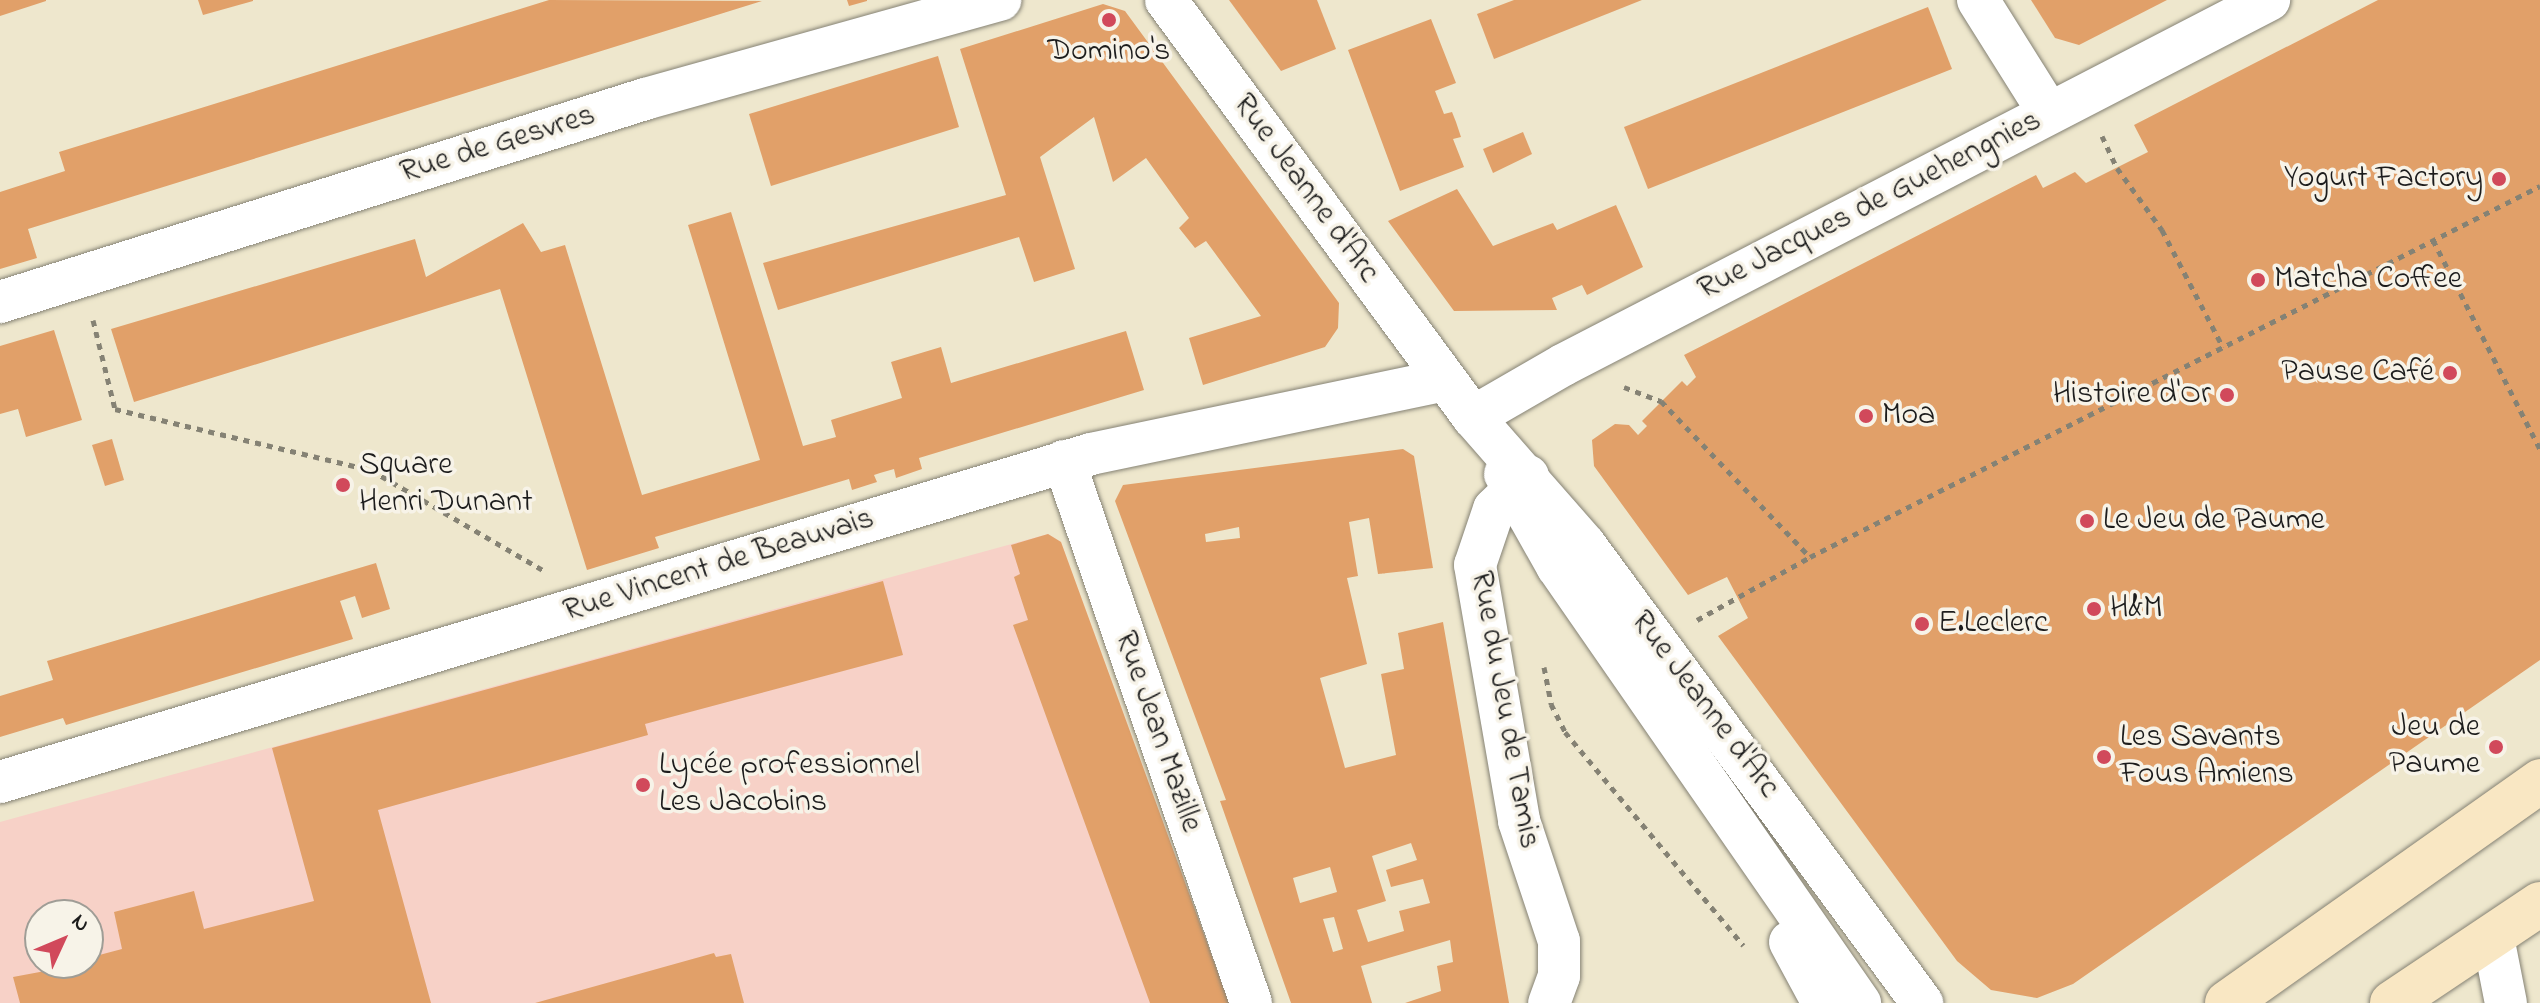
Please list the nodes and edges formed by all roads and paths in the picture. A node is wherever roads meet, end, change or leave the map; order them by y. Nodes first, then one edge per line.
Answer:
1 (1000, 0) edge
2 (1166, 0) edge
3 (1978, 0) edge
4 (2269, 0) edge
5 (2049, 113) junction
6 (2117, 168) dead end
7 (2540, 186) edge
8 (2433, 240) junction
9 (81, 275) junction
10 (0, 302) edge
11 (2223, 347) junction
12 (1444, 380) junction
13 (1661, 401) dead end
14 (1473, 417) junction
15 (2540, 449) edge
16 (1064, 461) junction
17 (1520, 482) junction
18 (1810, 557) junction
19 (1737, 598) dead end
20 (563, 613) junction
21 (1542, 659) dead end
22 (2540, 781) edge
23 (0, 782) edge
24 (1711, 793) junction
25 (2540, 904) edge
26 (2493, 937) junction
27 (1746, 949) dead end
28 (1920, 996) edge
29 (1251, 1003) edge
30 (1549, 1003) edge
31 (1823, 1003) edge
32 (1860, 1003) edge
33 (2227, 1003) edge
34 (2392, 1003) edge
35 (2506, 1003) edge

1 - 9 street, Rue de Gesvres
2 - 12 street, Rue Jeanne d'Arc
3 - 5 street
4 - 5 street, Rue Jacques de Guehengnies
5 - 14 street, Rue Jacques de Guehengnies
6 - 11 path
7 - 8 path
8 - 11 path
8 - 15 path
9 - 10 street, Rue de Gesvres
9 - 20 path
11 - 18 path
12 - 14 street, Rue Jeanne d'Arc
12 - 16 street, Rue Vincent de Beauvais
13 - 18 path
14 - 17 street, Rue Jeanne d'Arc
16 - 20 street, Rue Vincent de Beauvais
16 - 29 street, Rue Jean Mazille
17 - 24 street, Rue Jeanne d'Arc
17 - 28 street, Rue Jeanne d'Arc
17 - 30 street, Rue du Jeu de Tamis
18 - 19 path
20 - 23 street, Rue Vincent de Beauvais
21 - 27 path
22 - 33 main road
24 - 31 street
24 - 32 street, Rue Jeanne d'Arc
25 - 26 main road
26 - 34 main road
26 - 35 street

